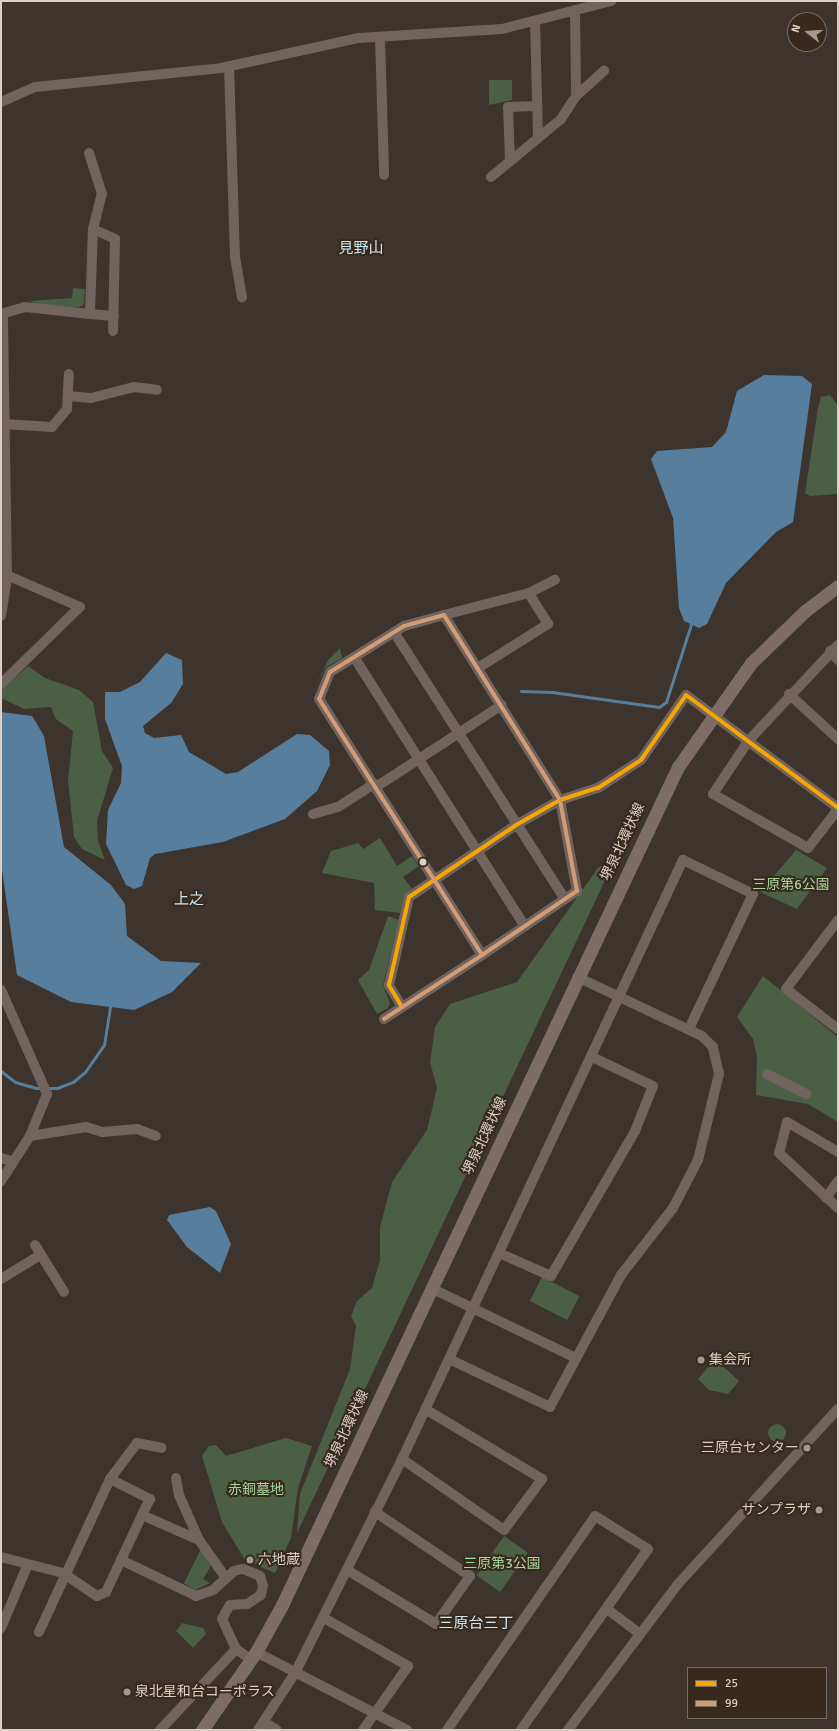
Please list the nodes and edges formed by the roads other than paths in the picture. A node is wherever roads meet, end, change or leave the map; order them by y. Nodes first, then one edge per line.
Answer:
1 (611, 1) edge
2 (575, 10) junction
3 (535, 21) junction
4 (380, 37) junction
5 (229, 66) junction
6 (604, 71) dead end
7 (576, 96) junction
8 (1, 102) edge
9 (537, 106) junction
10 (538, 136) junction
11 (89, 153) dead end
12 (510, 161) junction
13 (384, 175) dead end
14 (491, 177) dead end
15 (93, 229) junction
16 (242, 297) dead end
17 (2, 314) edge
18 (90, 314) junction
19 (114, 316) junction
20 (113, 331) dead end
21 (69, 374) dead end
22 (157, 390) dead end
23 (68, 396) junction
24 (4, 424) junction
25 (4, 574) edge
26 (555, 580) dead end
27 (838, 586) edge
28 (529, 593) junction
29 (444, 615) junction
30 (1, 616) edge
31 (394, 632) junction
32 (834, 648) edge
33 (354, 657) junction
34 (838, 660) edge
35 (478, 668) junction
36 (1, 684) edge
37 (788, 694) junction
38 (502, 704) junction
39 (712, 714) junction
40 (459, 734) junction
41 (749, 740) junction
42 (838, 740) edge
43 (419, 760) junction
44 (375, 786) junction
45 (560, 800) junction
46 (838, 808) edge
47 (313, 814) dead end
48 (516, 825) junction
49 (478, 851) junction
50 (436, 880) junction
51 (565, 899) junction
52 (838, 920) edge
53 (525, 926) junction
54 (482, 955) junction
55 (577, 977) junction
56 (1, 990) edge
57 (620, 996) junction
58 (402, 1007) junction
59 (384, 1018) dead end
60 (689, 1029) junction
61 (838, 1029) edge
62 (592, 1057) junction
63 (767, 1074) dead end
64 (806, 1094) dead end
65 (30, 1136) junction
66 (156, 1136) dead end
67 (838, 1152) edge
68 (1, 1158) edge
69 (11, 1161) junction
70 (1, 1181) edge
71 (838, 1181) edge
72 (826, 1198) junction
73 (838, 1208) edge
74 (35, 1245) dead end
75 (499, 1253) junction
76 (40, 1255) junction
77 (1, 1279) edge
78 (431, 1288) junction
79 (64, 1292) dead end
80 (473, 1308) junction
81 (576, 1358) junction
82 (449, 1359) junction
83 (838, 1408) edge
84 (425, 1409) junction
85 (162, 1448) dead end
86 (402, 1459) junction
87 (176, 1478) dead end
88 (110, 1479) junction
89 (375, 1512) junction
90 (142, 1515) junction
91 (199, 1540) junction
92 (1, 1557) edge
93 (121, 1560) junction
94 (27, 1566) junction
95 (347, 1570) junction
96 (63, 1573) junction
97 (226, 1578) junction
98 (607, 1609) junction
99 (3, 1616) edge
100 (324, 1618) junction
101 (1, 1628) edge
102 (39, 1632) dead end
103 (638, 1632) junction
104 (236, 1649) junction
105 (254, 1656) junction
106 (295, 1672) junction
107 (378, 1713) junction
108 (261, 1726) edge
109 (160, 1730) edge
110 (202, 1730) edge
111 (277, 1730) edge
112 (363, 1730) edge
113 (407, 1730) edge
114 (447, 1730) edge
115 (522, 1730) edge
116 (568, 1730) edge

1 - 2 street
2 - 3 street
2 - 7 street
3 - 4 street
3 - 9 street
4 - 5 street
4 - 13 street
5 - 8 street
5 - 16 street
6 - 7 street
7 - 10 street
9 - 10 street
9 - 12 street
10 - 12 street
11 - 15 street
12 - 14 street
15 - 18 street
15 - 19 street
17 - 18 street
17 - 24 street
18 - 19 street
19 - 20 street
21 - 23 street
22 - 23 street
23 - 24 street
24 - 25 street
25 - 30 street
25 - 36 street
26 - 28 street
27 - 39 main road, 堺泉北環状線
28 - 29 street
28 - 35 street
29 - 31 street
29 - 35 street
31 - 33 street
31 - 40 street
32 - 34 street
32 - 37 street
33 - 43 street
33 - 44 street
35 - 38 street
37 - 41 street
37 - 42 street
38 - 40 street
38 - 45 street
39 - 41 street
39 - 45 street
39 - 55 main road, 堺泉北環状線
40 - 43 street
40 - 48 street
41 - 46 street
41 - 46 street
43 - 44 street
43 - 49 street
44 - 47 street
44 - 50 street
45 - 48 street
45 - 51 street
48 - 49 street
48 - 51 street
49 - 50 street
49 - 53 street
50 - 54 street
50 - 58 street
51 - 53 street
52 - 61 street
53 - 54 street
54 - 58 street
55 - 57 street
55 - 78 main road, 堺泉北環状線
56 - 65 street
57 - 60 street
57 - 60 street
57 - 62 street
58 - 59 street
60 - 81 street
62 - 75 street
62 - 75 street
63 - 64 street
65 - 66 street
65 - 69 street
67 - 72 street
68 - 69 street
69 - 70 street
71 - 72 street
72 - 73 street
74 - 76 street
75 - 80 street
76 - 77 street
76 - 79 street
78 - 80 street
78 - 105 main road, 堺泉北環状線
80 - 81 street
80 - 82 street
81 - 82 street
82 - 84 street
83 - 103 street
84 - 86 street
84 - 86 street
85 - 88 street
86 - 89 street
87 - 91 street
88 - 90 street
88 - 96 street
89 - 95 street
89 - 95 street
90 - 91 street
90 - 93 street
91 - 97 street
92 - 94 street
93 - 96 street
93 - 97 street
94 - 96 street
94 - 99 street
95 - 100 street
96 - 102 street
97 - 104 street
98 - 103 street
98 - 114 street
98 - 115 street
99 - 101 street
100 - 106 street
100 - 107 street
103 - 116 street
104 - 105 street
104 - 109 street
105 - 106 street
105 - 110 main road, 堺泉北環状線
106 - 107 street
106 - 108 street
107 - 112 street
107 - 113 street
108 - 111 street

